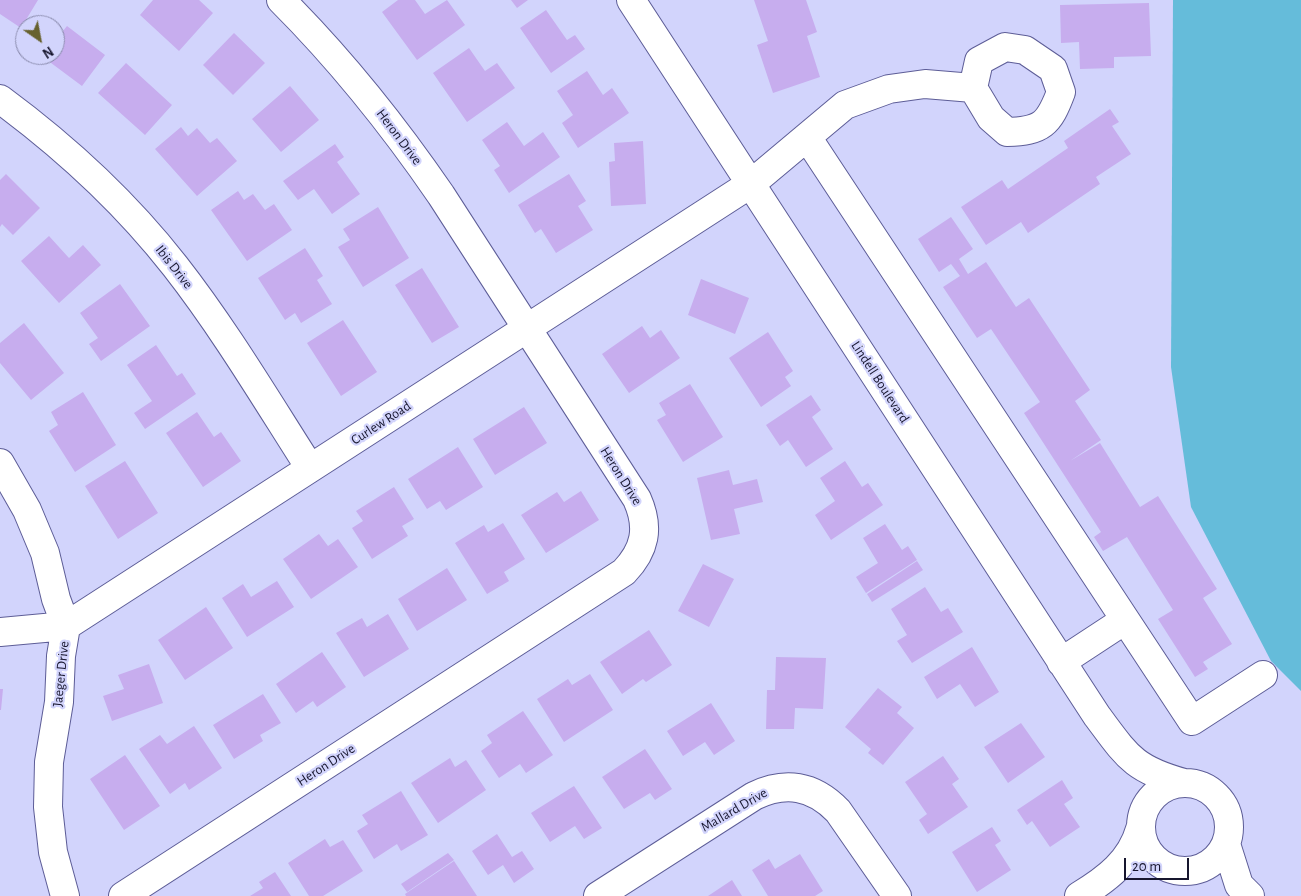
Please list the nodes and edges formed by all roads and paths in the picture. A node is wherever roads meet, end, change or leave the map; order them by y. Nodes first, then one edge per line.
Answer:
1 (281, 0) edge
2 (631, 0) edge
3 (973, 88) dead end
4 (0, 99) edge
5 (807, 137) junction
6 (752, 183) junction
7 (527, 328) junction
8 (0, 463) edge
9 (310, 468) junction
10 (1125, 620) junction
11 (66, 626) junction
12 (0, 632) edge
13 (1061, 662) junction
14 (1264, 676) dead end
15 (1132, 761) junction
16 (1184, 783) junction
17 (1141, 820) junction
18 (1226, 844) junction
19 (1177, 871) junction
20 (1104, 881) junction
21 (1244, 891) edge
22 (65, 896) edge
23 (123, 896) edge
24 (598, 896) edge
25 (897, 896) edge
26 (1079, 896) edge

1 - 7 street, Heron Drive
2 - 6 street, Lindell Boulevard
3 - 5 street, Curlew Road
4 - 9 street, Ibis Drive
5 - 6 street, Curlew Road
5 - 10 street
6 - 7 street, Curlew Road
6 - 13 street, Lindell Boulevard
7 - 9 street, Curlew Road
7 - 23 street, Heron Drive
8 - 11 street, Jaeger Drive
9 - 11 street, Curlew Road
10 - 13 street
10 - 14 street
11 - 12 street, Curlew Road
11 - 22 street, Jaeger Drive
13 - 15 street, Lindell Boulevard
15 - 16 street, Lindell Boulevard
15 - 17 street, Lindell Boulevard
16 - 17 street
16 - 18 street
17 - 19 street
17 - 20 street
18 - 19 street
18 - 21 street
19 - 20 street
19 - 21 street
20 - 26 street
24 - 25 street, Mallard Drive

